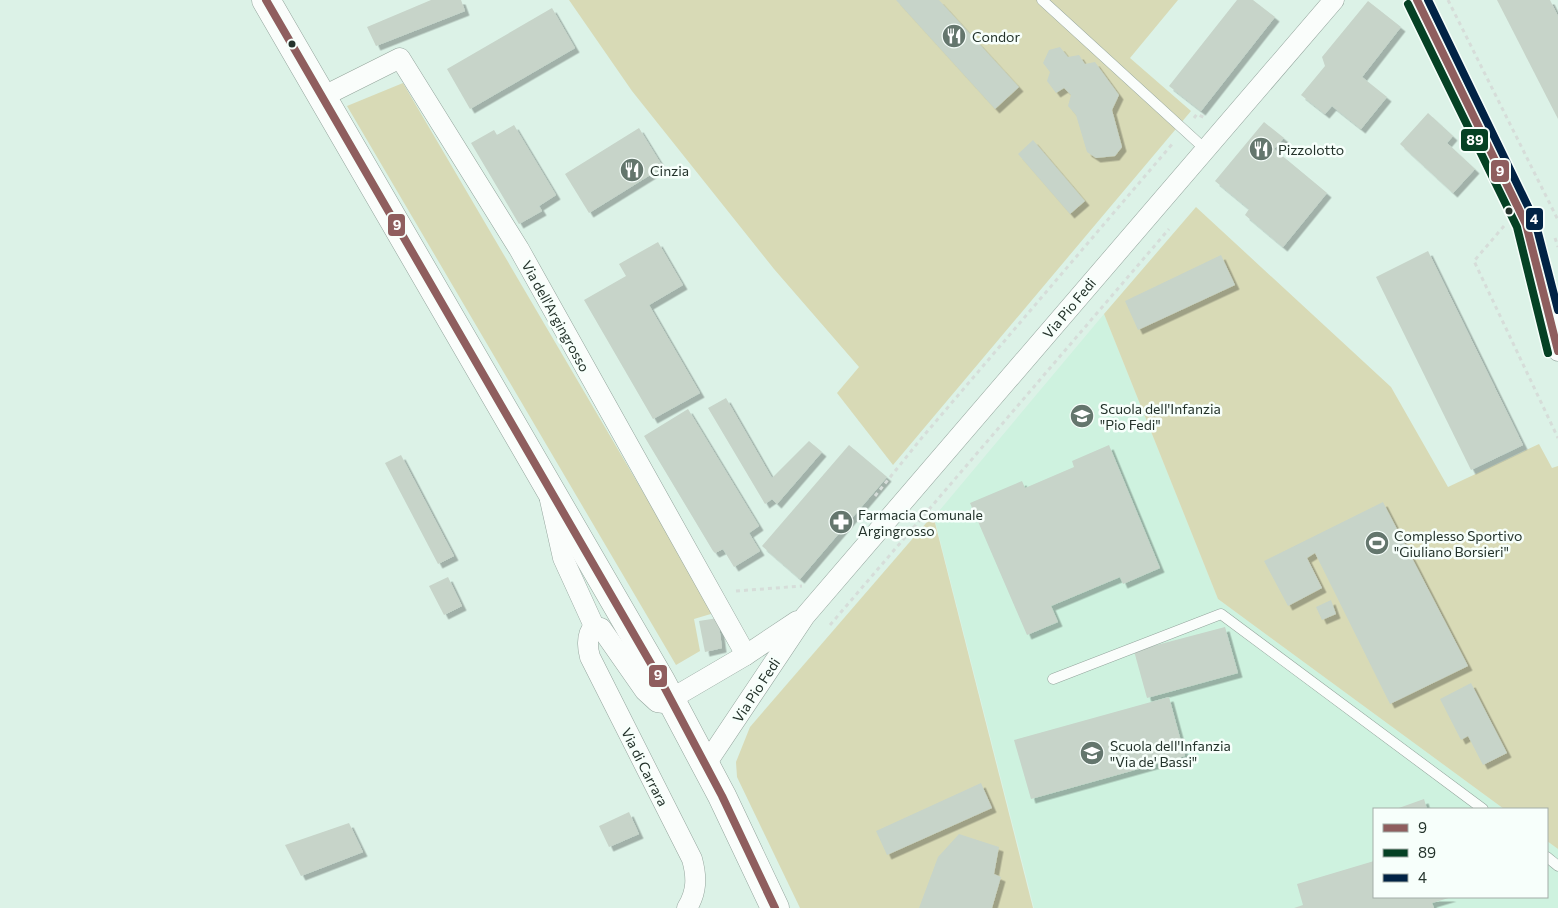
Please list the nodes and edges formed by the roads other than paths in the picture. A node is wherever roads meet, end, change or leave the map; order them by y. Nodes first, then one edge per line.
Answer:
1 (266, 0) edge
2 (1042, 0) edge
3 (1334, 0) edge
4 (1417, 0) edge
5 (322, 97) junction
6 (1205, 149) junction
7 (1558, 351) edge
8 (546, 485) junction
9 (805, 616) junction
10 (594, 626) junction
11 (746, 654) junction
12 (1053, 679) dead end
13 (671, 699) junction
14 (706, 764) junction
15 (1482, 808) edge
16 (1548, 858) edge
17 (1558, 866) edge
18 (687, 908) edge
19 (775, 908) edge

1 - 5 street
2 - 6 lane
3 - 6 street, Via Pio Fedi
4 - 7 street
5 - 8 street
5 - 11 street, Via dell'Argingrosso
6 - 9 street, Via Pio Fedi
8 - 10 street
8 - 13 street
9 - 11 street, Via Pio Fedi
9 - 14 street, Via Pio Fedi
10 - 13 street
10 - 18 street, Via di Carrara
11 - 13 street, Via Pio Fedi
12 - 15 lane
13 - 14 street
14 - 19 street
16 - 17 lane

